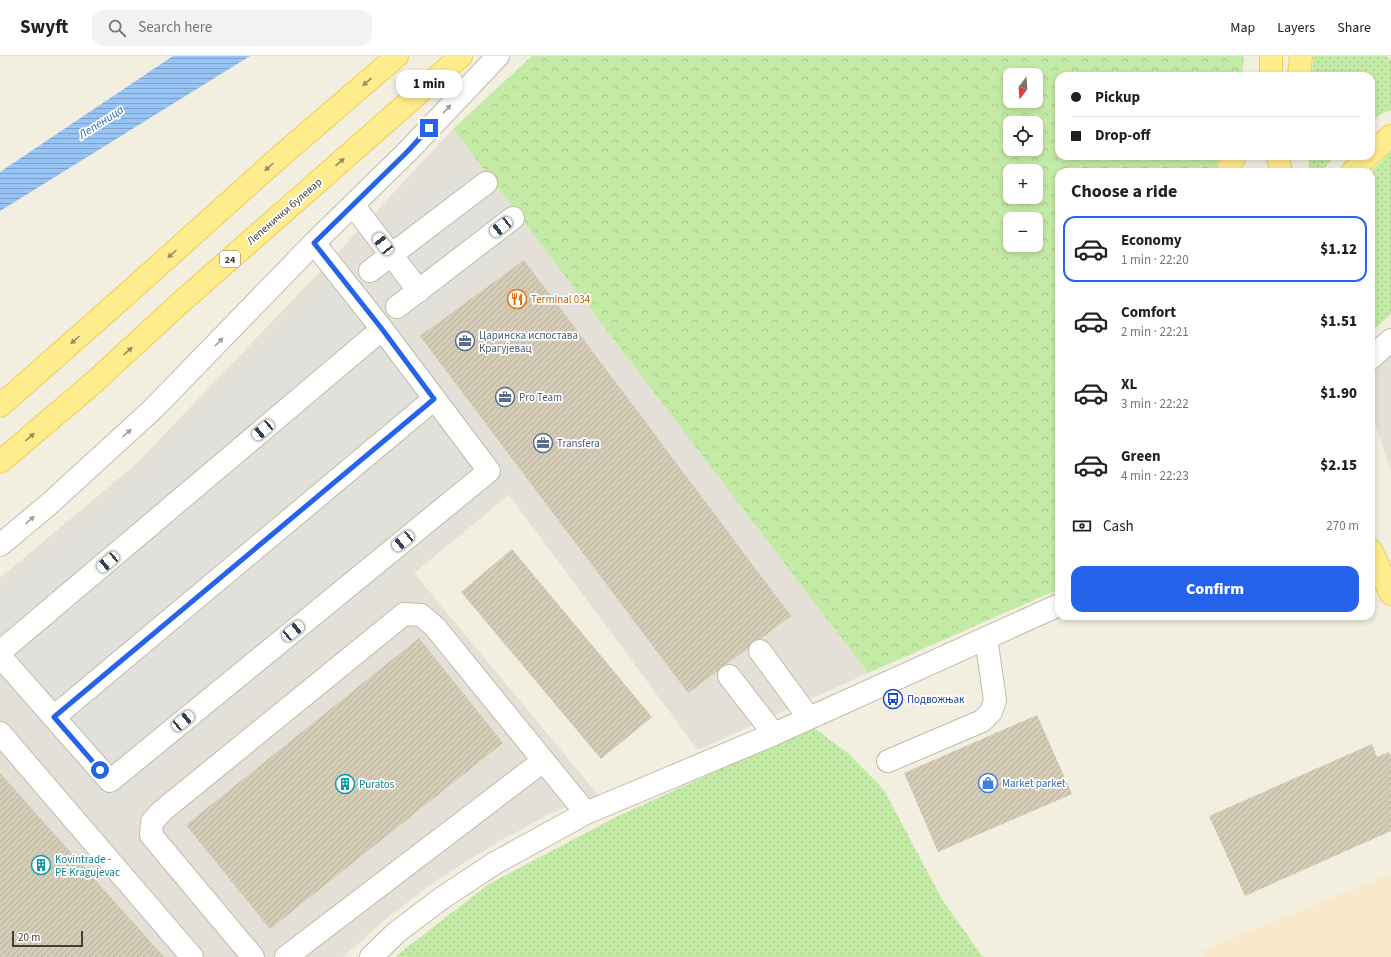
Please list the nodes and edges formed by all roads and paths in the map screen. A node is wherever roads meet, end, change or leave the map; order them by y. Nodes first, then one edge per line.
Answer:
1 (397, 56) edge
2 (461, 56) edge
3 (498, 56) edge
4 (1271, 56) edge
5 (1301, 56) edge
6 (1271, 72) edge
7 (1299, 72) edge
8 (1391, 136) edge
9 (1375, 150) edge
10 (1364, 160) edge
11 (1356, 168) edge
12 (486, 183) dead end
13 (353, 205) junction
14 (513, 218) dead end
15 (314, 243) junction
16 (391, 255) junction
17 (370, 272) dead end
18 (419, 291) junction
19 (398, 307) dead end
20 (382, 329) junction
21 (1391, 340) edge
22 (1375, 354) edge
23 (434, 399) junction
24 (0, 406) edge
25 (0, 462) edge
26 (0, 545) edge
27 (1375, 559) edge
28 (1391, 594) edge
29 (1055, 607) edge
30 (986, 638) junction
31 (760, 651) dead end
32 (0, 652) edge
33 (0, 656) edge
34 (729, 676) dead end
35 (54, 717) junction
36 (809, 718) junction
37 (0, 733) edge
38 (774, 734) junction
39 (543, 761) junction
40 (888, 761) dead end
41 (586, 813) junction
42 (192, 957) edge
43 (254, 957) edge
44 (286, 957) edge
45 (371, 957) edge

1 -> 24 main road
25 -> 2 main road, Лепенички булевар / 24
13 -> 3 street
4 - 6 main road
5 - 7 main road
8 - 9 main road
10 - 11 main road
12 - 16 street
13 - 15 street
13 - 16 street
14 - 18 street
15 - 20 street
26 -> 15 street
16 - 17 street
16 - 18 street
18 - 19 street
20 - 23 street
20 - 32 street
21 - 22 street
23 - 35 street
23 - 35 street
27 - 28 main road
29 - 30 street
30 - 36 street
30 - 40 street
31 - 36 street
33 - 35 street
34 - 38 street
36 - 38 street
37 - 42 street
38 - 41 street
39 - 41 street
39 - 43 street
39 - 44 street
41 - 45 street

